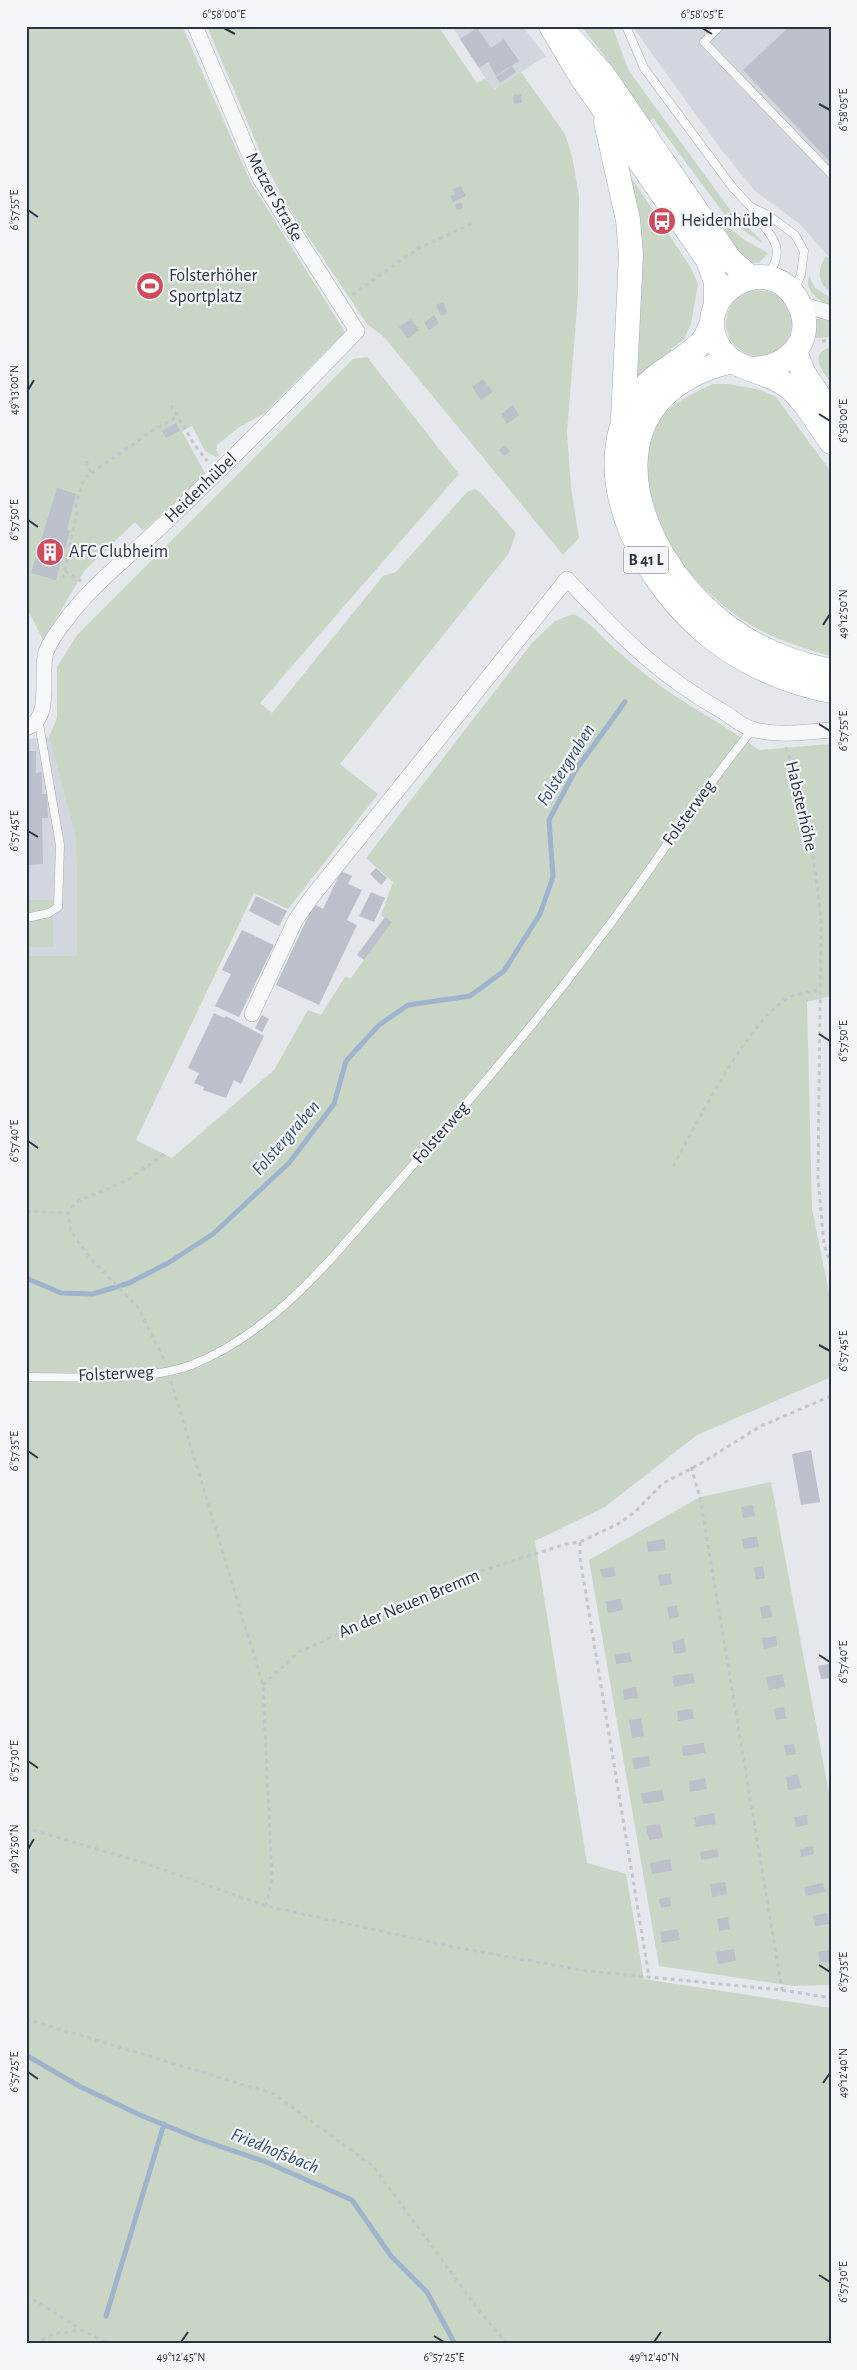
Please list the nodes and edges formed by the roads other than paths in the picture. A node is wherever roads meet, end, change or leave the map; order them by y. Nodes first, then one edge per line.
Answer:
1 (195, 26) edge
2 (551, 26) edge
3 (558, 26) edge
4 (626, 26) edge
5 (720, 26) edge
6 (602, 106) junction
7 (831, 174) edge
8 (751, 207) junction
9 (759, 278) junction
10 (797, 299) junction
11 (831, 313) edge
12 (714, 315) junction
13 (357, 331) joint
14 (795, 352) junction
15 (742, 365) junction
16 (831, 414) edge
17 (623, 425) junction
18 (831, 442) edge
19 (831, 671) edge
20 (831, 691) edge
21 (38, 718) junction
22 (26, 728) edge
23 (752, 730) junction
24 (831, 730) edge
25 (26, 918) edge
26 (252, 1014) dead end
27 (26, 1377) edge

1 - 13 street, Metzer Straße
2 - 6 main road
3 - 9 main road
4 - 8 lane
5 - 7 lane
6 - 12 main road
6 - 17 main road
8 - 9 lane
8 - 10 lane
9 - 10 main road
9 - 12 main road
10 - 11 street
10 - 14 main road
12 - 15 main road
12 - 17 main road, B 41 L
13 - 21 street, Heidenhübel
14 - 15 main road
14 - 16 main road
15 - 18 main road
15 - 19 main road, B 41 L
17 - 20 main road, B 41 L
21 - 22 street
21 - 25 lane
23 - 24 street
23 - 26 street
23 - 27 lane, Folsterweg

